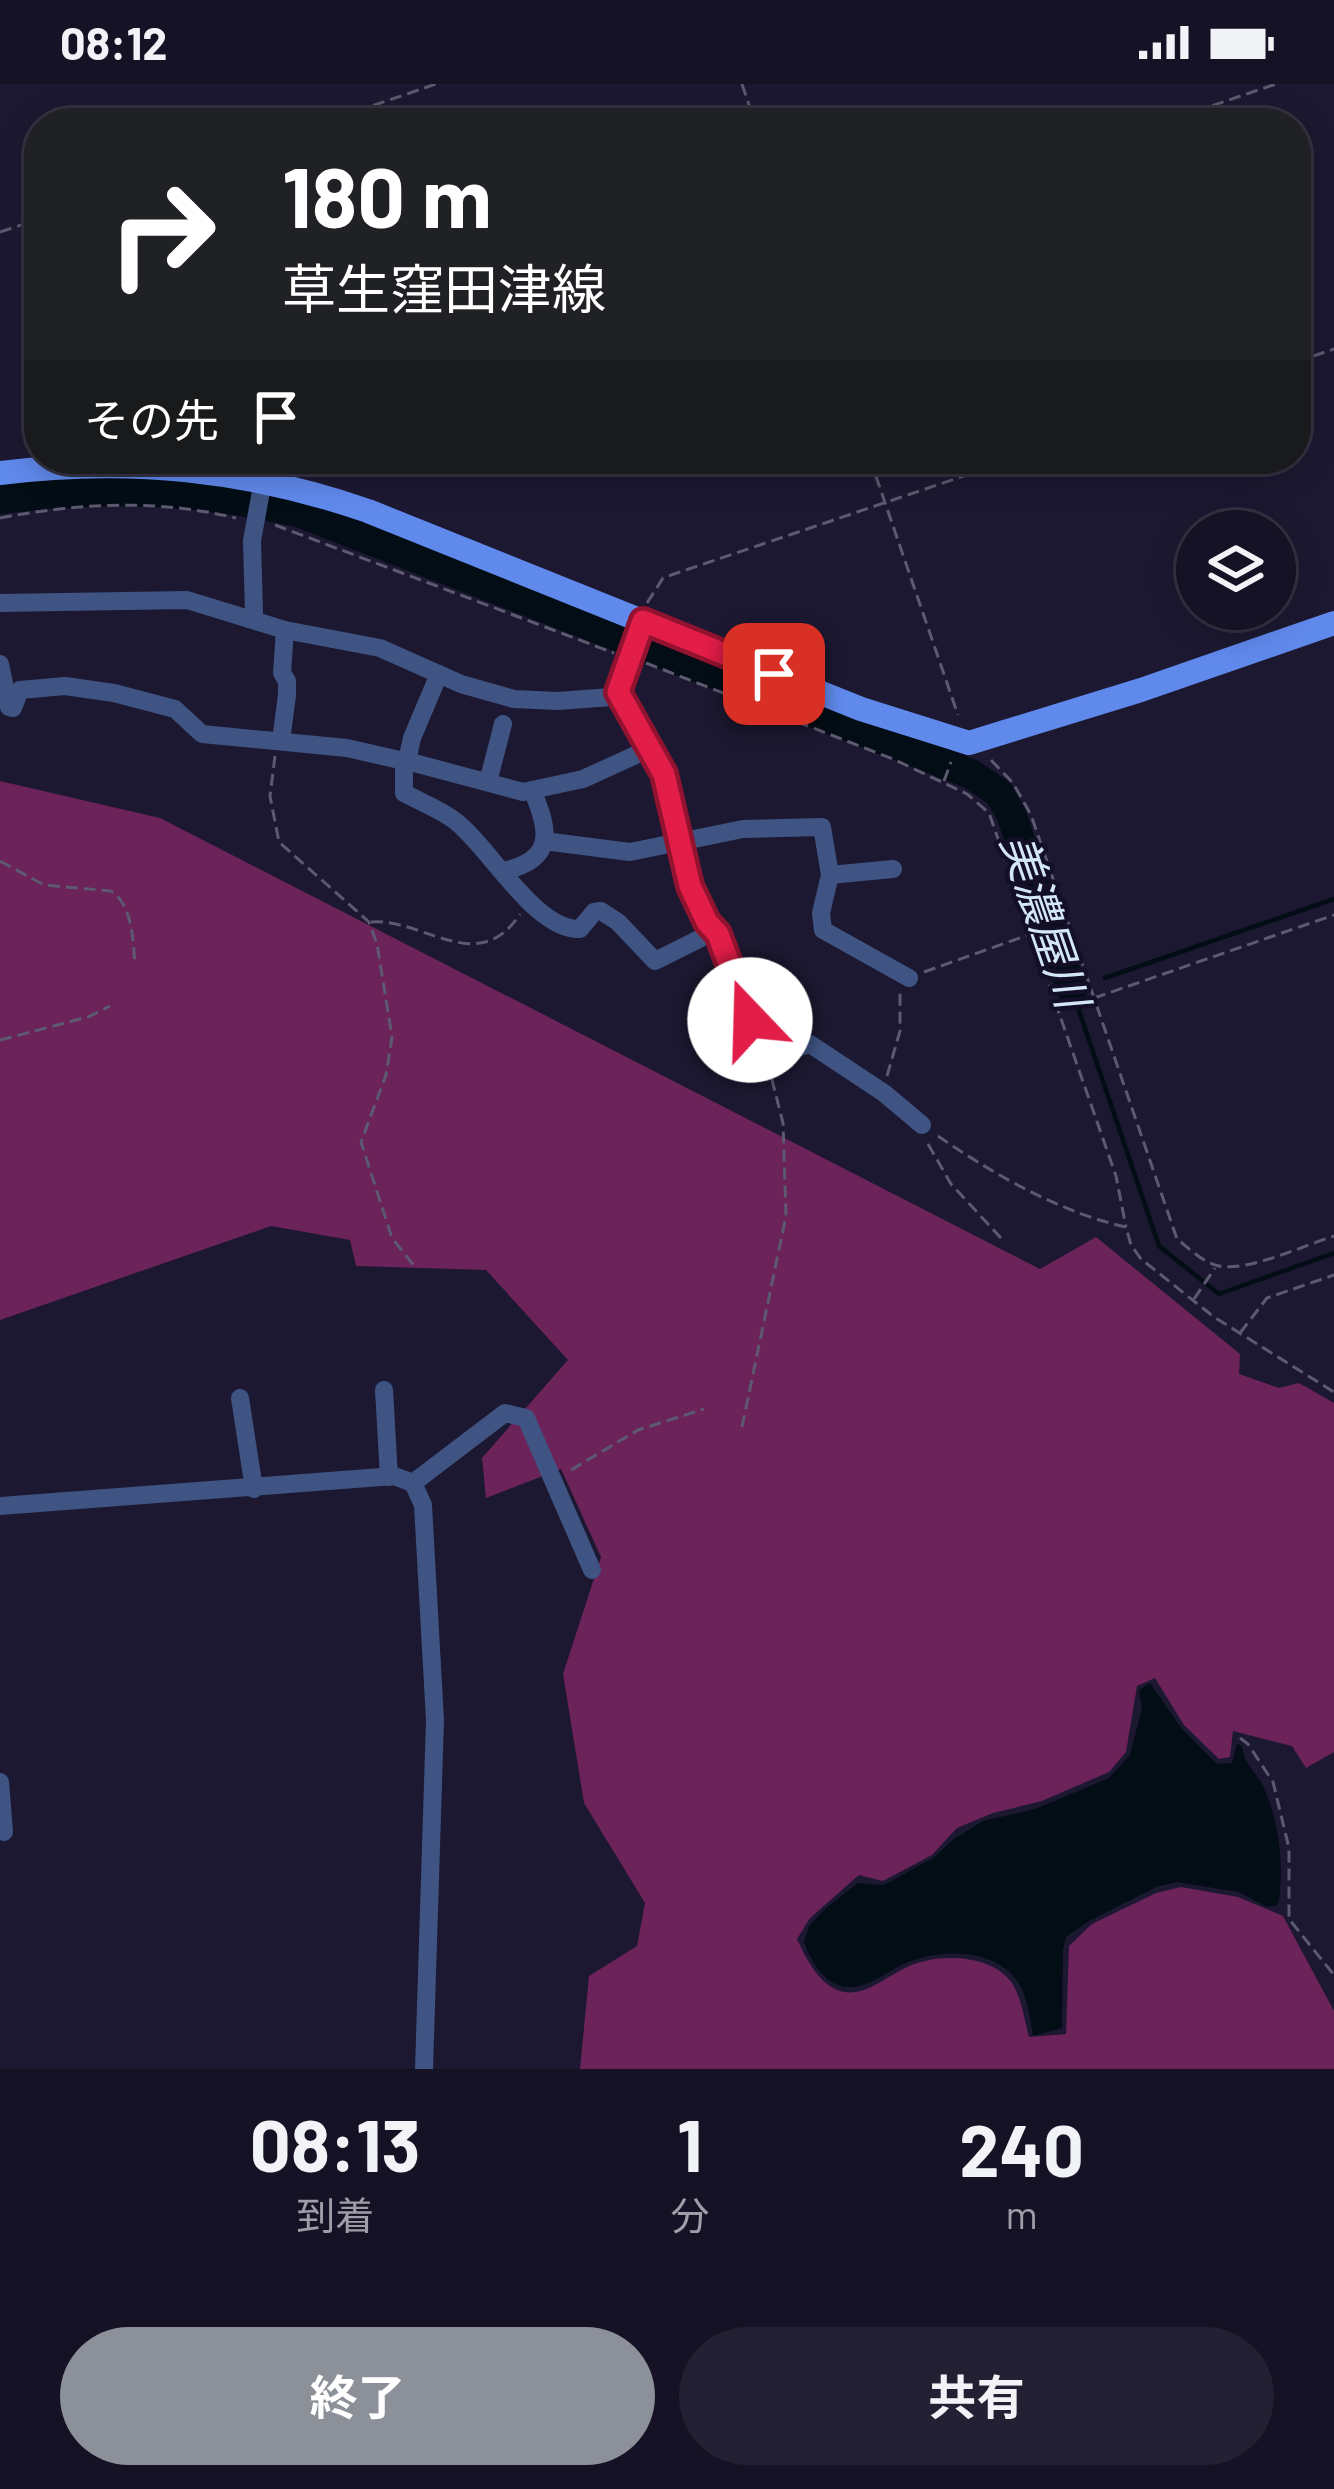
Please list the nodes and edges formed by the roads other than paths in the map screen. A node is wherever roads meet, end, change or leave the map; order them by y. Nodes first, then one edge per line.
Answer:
1 (228, 474) edge
2 (262, 485) junction
3 (0, 603) edge
4 (250, 619) junction
5 (641, 620) junction
6 (1334, 622) edge
7 (285, 630) junction
8 (0, 664) edge
9 (439, 674) junction
10 (618, 692) junction
11 (503, 724) dead end
12 (276, 741) junction
13 (651, 748) junction
14 (406, 761) junction
15 (488, 782) junction
16 (532, 790) junction
17 (544, 841) junction
18 (680, 842) junction
19 (893, 869) dead end
20 (503, 872) junction
21 (830, 875) junction
22 (716, 931) junction
23 (909, 978) road end
24 (922, 1125) road end
25 (384, 1390) dead end
26 (240, 1398) dead end
27 (389, 1477) junction
28 (413, 1483) junction
29 (254, 1490) junction
30 (0, 1506) edge
31 (592, 1570) dead end
32 (0, 1782) edge
33 (4, 1832) dead end
34 (424, 2069) edge

1 - 2 main road
2 - 4 street
2 - 5 main road
3 - 4 street
4 - 7 street
5 - 6 main road
5 - 10 street
7 - 9 street
7 - 12 street
8 - 12 street
9 - 10 street
9 - 14 street
10 - 13 street
11 - 15 street
12 - 14 street
13 - 16 street
13 - 18 street
14 - 15 street
14 - 20 street
15 - 16 street
16 - 17 street
17 - 18 street
17 - 20 street
18 - 21 street
18 - 22 street
19 - 21 street
20 - 22 street
21 - 23 street
22 - 24 street
25 - 27 street
26 - 29 street
27 - 28 street
27 - 29 street
28 - 31 street
28 - 34 street
29 - 30 street
32 - 33 street

